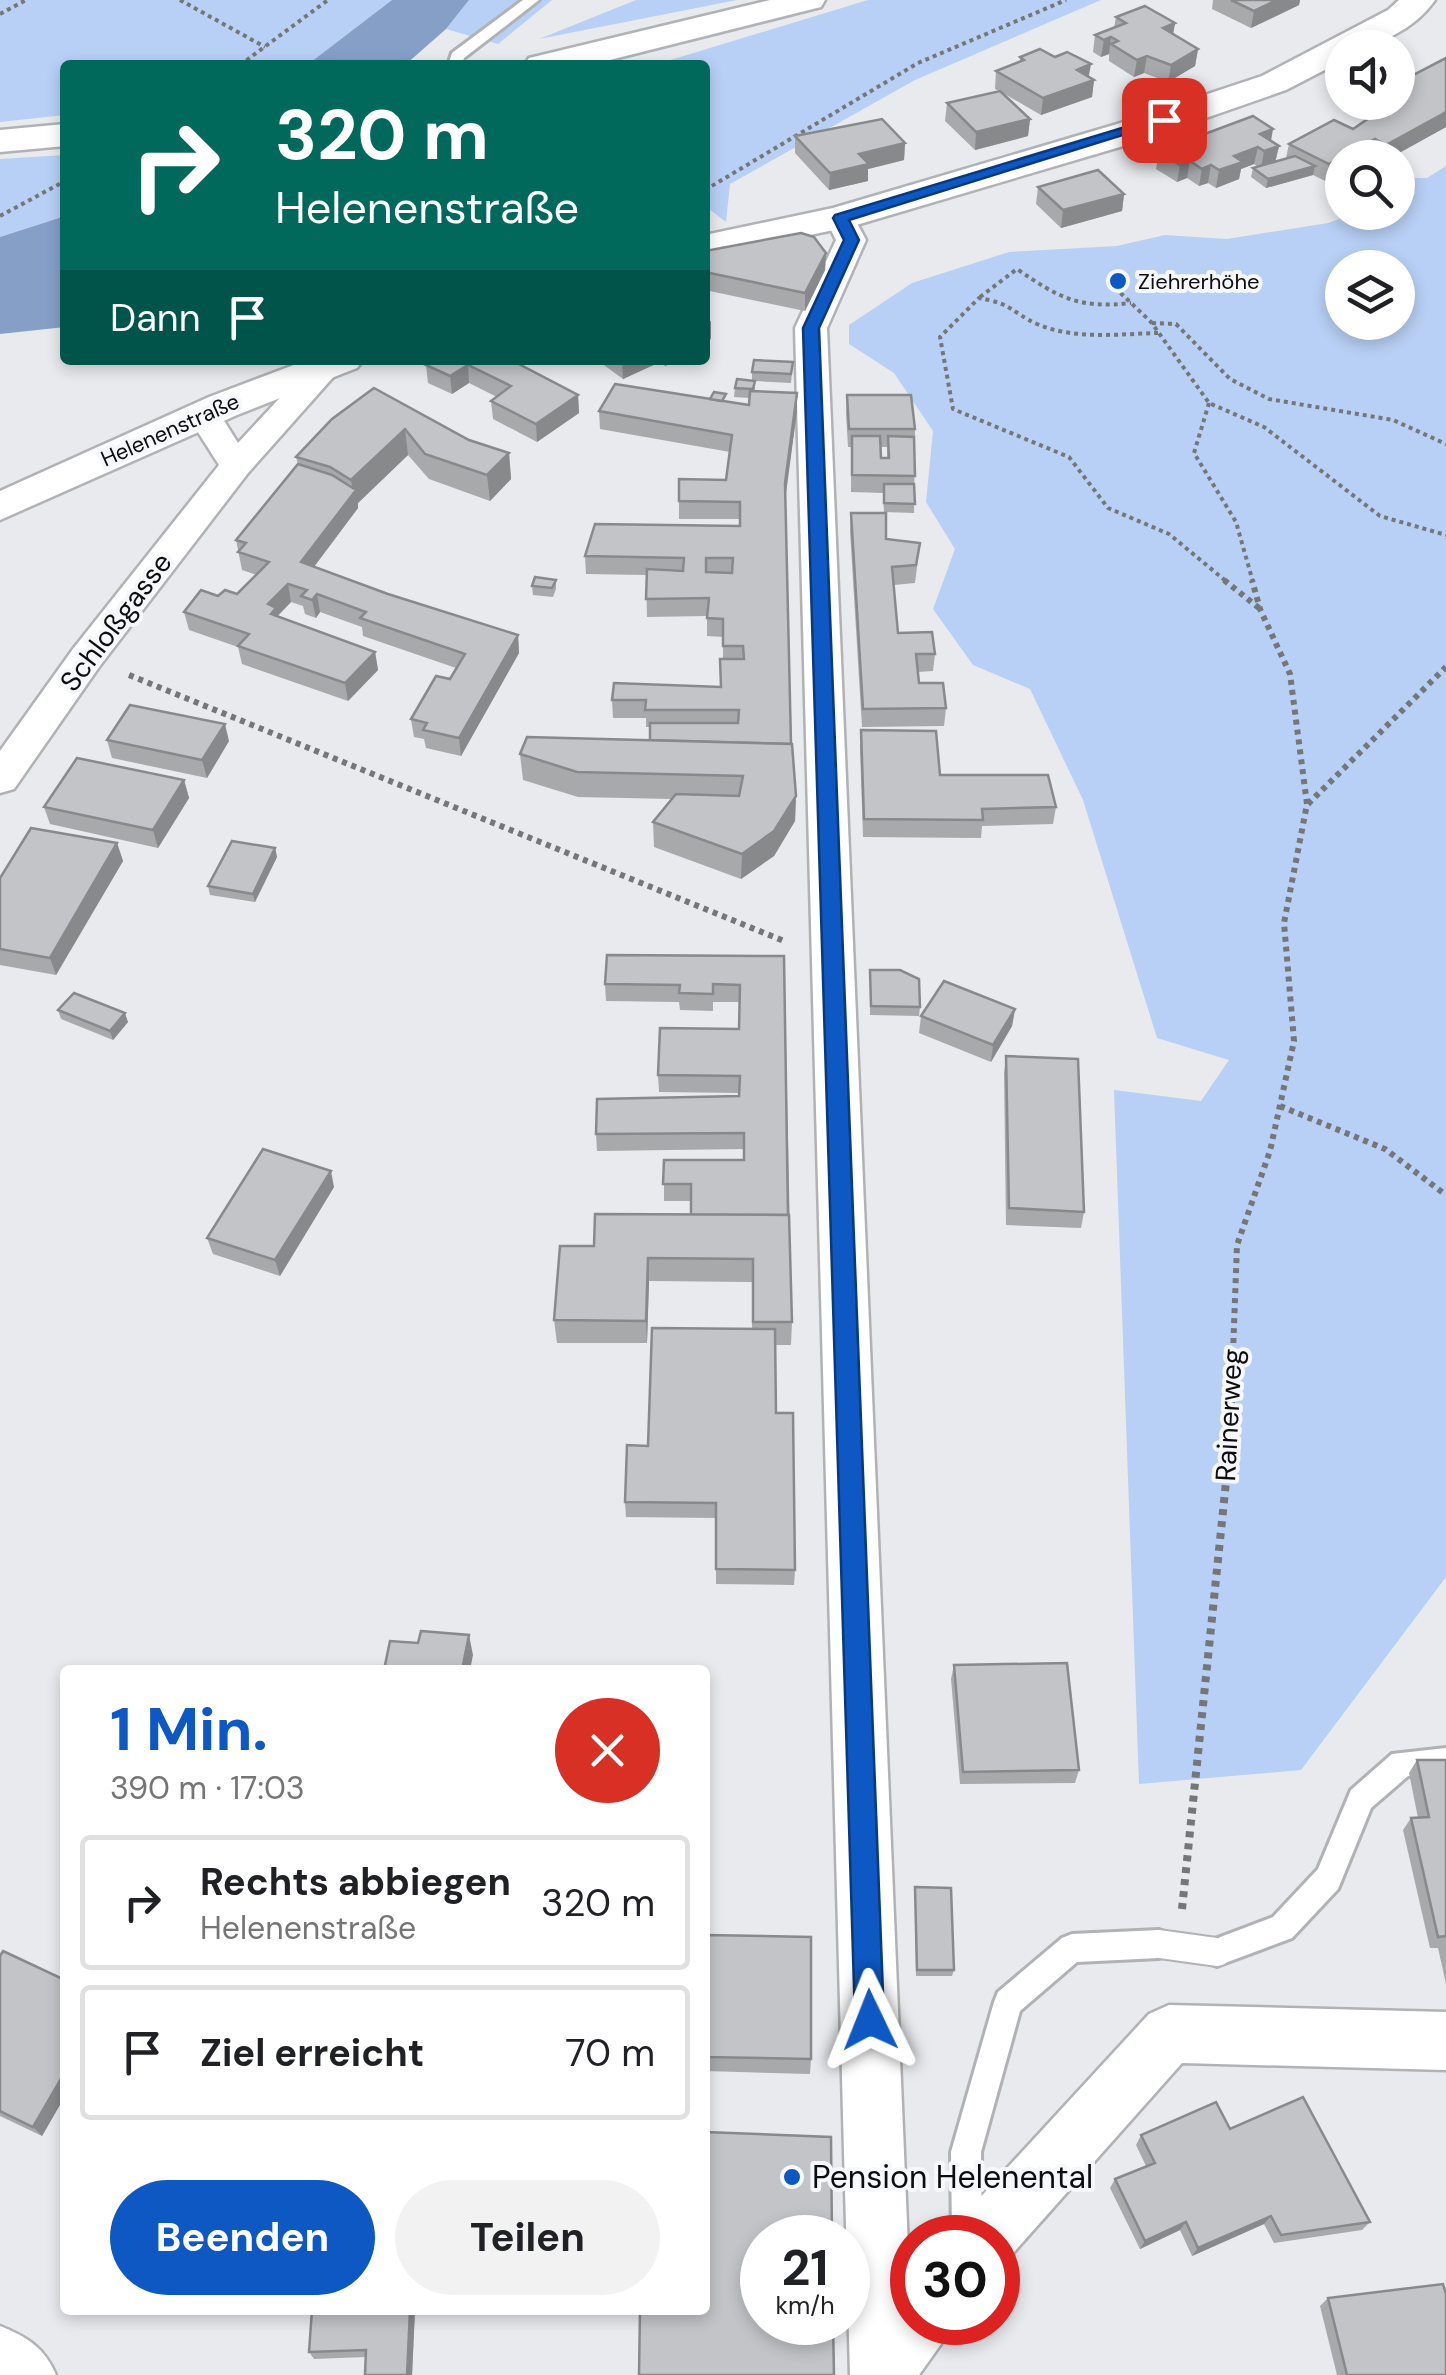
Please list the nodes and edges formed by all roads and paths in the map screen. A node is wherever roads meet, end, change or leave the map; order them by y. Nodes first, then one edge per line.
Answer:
1 (26, 0) edge
2 (180, 0) edge
3 (328, 0) edge
4 (532, 0) edge
5 (809, 0) edge
6 (1066, 0) edge
7 (1420, 0) edge
8 (0, 14) edge
9 (264, 47) junction
10 (247, 60) edge
11 (457, 60) edge
12 (566, 60) edge
13 (60, 135) edge
14 (0, 141) edge
15 (60, 184) edge
16 (710, 187) edge
17 (0, 216) edge
18 (840, 218) junction
19 (710, 245) edge
20 (1109, 282) dead end
21 (979, 298) junction
22 (1132, 302) junction
23 (1151, 322) junction
24 (1158, 333) junction
25 (330, 365) edge
26 (333, 365) edge
27 (1209, 402) junction
28 (204, 415) junction
29 (1446, 444) edge
30 (236, 466) junction
31 (0, 507) edge
32 (1446, 535) edge
33 (1260, 609) junction
34 (86, 658) junction
35 (1446, 667) edge
36 (0, 780) edge
37 (1307, 804) junction
38 (834, 961) junction
39 (1280, 1106) junction
40 (1446, 1195) edge
41 (1446, 1761) edge
42 (1181, 1918) dead end
43 (1446, 2042) edge
44 (967, 2215) edge
45 (1006, 2215) edge
46 (903, 2345) edge
47 (0, 2358) edge
48 (882, 2374) edge
49 (24, 2375) edge

1 - 8 path
2 - 9 path
3 - 9 path
4 - 11 lane
5 - 12 street
6 - 16 path
7 - 18 street
9 - 10 path
13 - 14 street
15 - 17 path
18 - 19 street
18 - 38 street
20 - 22 path
21 - 22 path
21 - 24 path
21 - 33 path
22 - 23 path
23 - 24 path
23 - 29 path
24 - 27 path
25 - 28 street, Helenenstraße
26 - 30 street, Schloßgasse
27 - 32 path
27 - 33 path, Rainerweg
28 - 30 street
28 - 31 street, Helenenstraße
30 - 34 street, Schloßgasse
33 - 37 path, Rainerweg
34 - 36 street, Schloßgasse
34 - 38 path
35 - 37 path
37 - 39 path, Rainerweg
38 - 48 street
39 - 40 path
39 - 42 path, Rainerweg
41 - 44 lane, bridge
43 - 45 street
46 - 48 street
47 - 49 street

